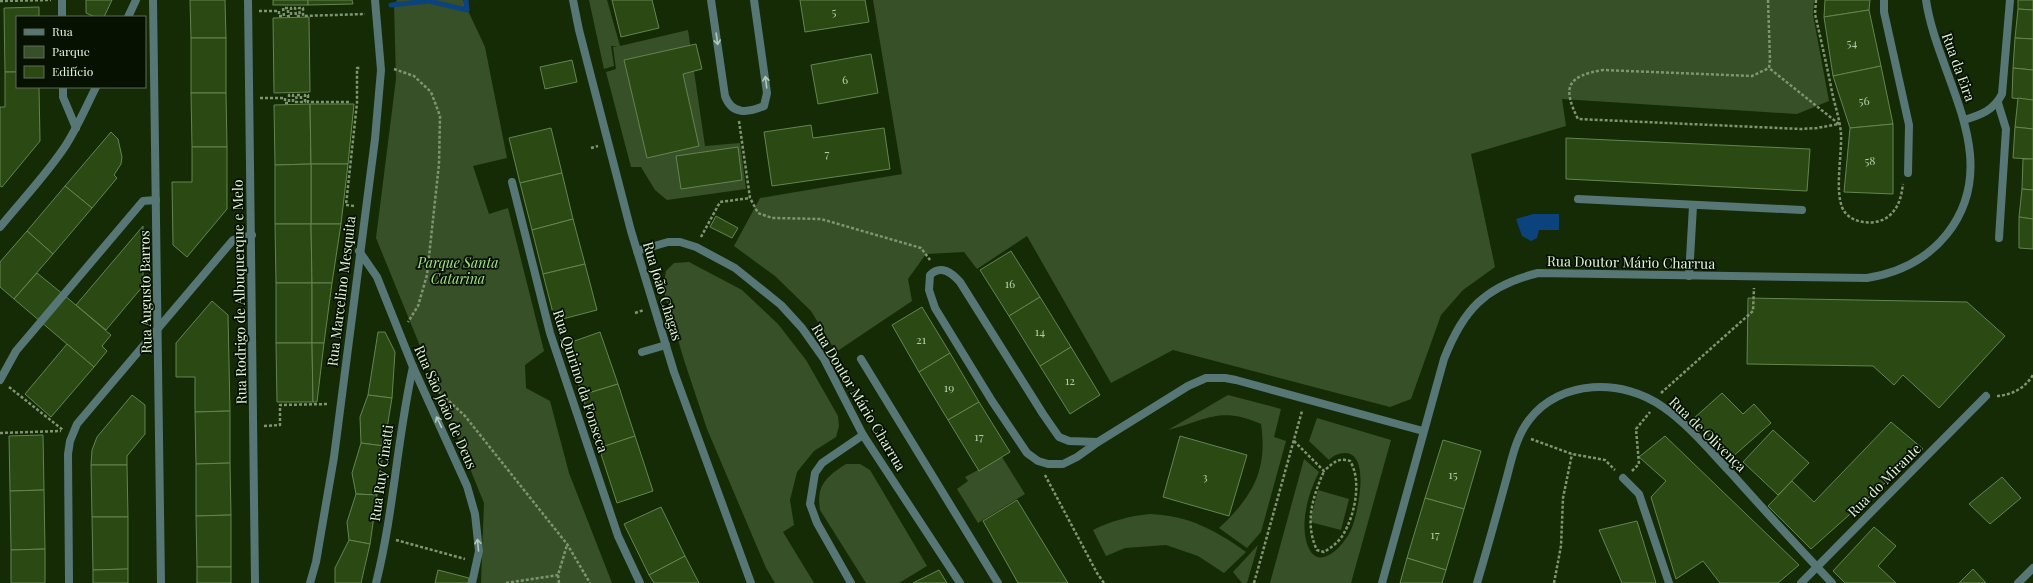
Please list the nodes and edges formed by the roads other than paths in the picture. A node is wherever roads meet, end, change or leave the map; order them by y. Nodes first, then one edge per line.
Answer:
1 (62, 0) edge
2 (136, 0) edge
3 (153, 0) edge
4 (248, 0) edge
5 (375, 0) edge
6 (573, 0) edge
7 (711, 0) edge
8 (754, 0) edge
9 (1884, 0) edge
10 (1926, 0) edge
11 (2010, 0) edge
12 (62, 16) edge
13 (128, 16) edge
14 (63, 88) edge
15 (96, 88) edge
16 (1998, 103) junction
17 (1964, 120) junction
18 (76, 128) junction
19 (1908, 173) road end
20 (512, 182) dead end
21 (1578, 199) dead end
22 (156, 200) junction
23 (1693, 206) junction
24 (1802, 210) dead end
25 (0, 226) edge
26 (252, 235) junction
27 (1998, 238) dead end
28 (359, 250) junction
29 (638, 251) junction
30 (1689, 276) junction
31 (159, 327) junction
32 (666, 345) junction
33 (642, 352) dead end
34 (861, 358) dead end
35 (413, 367) junction
36 (0, 380) edge
37 (1986, 396) road end
38 (1423, 431) junction
39 (863, 435) junction
40 (1098, 442) junction
41 (1623, 478) road end
42 (1817, 567) junction
43 (2033, 568) edge
44 (1384, 574) junction
45 (68, 583) edge
46 (161, 583) edge
47 (256, 583) edge
48 (310, 583) edge
49 (376, 583) edge
50 (472, 583) edge
51 (640, 583) edge
52 (751, 583) edge
53 (851, 583) edge
54 (960, 583) edge
55 (998, 583) edge
56 (1377, 583) edge
57 (1382, 583) edge
58 (1477, 583) edge
59 (1669, 583) edge
60 (1801, 583) edge
61 (1832, 583) edge
62 (2018, 583) edge

1 - 12 street
2 - 13 street
3 - 22 street, Rua Augusto Barros
4 - 26 street, Rua Rodrigo de Albuquerque e Melo
5 - 28 street, Rua Marcelino Mesquita
6 - 29 street, Rua João Chagas
7 -> 8 street
9 - 19 street
10 - 17 street, Rua da Eira
11 - 16 street, Rua da Eira
14 - 18 street
15 - 18 street
16 - 17 street, Rua da Eira
16 - 27 street
17 - 30 street, Rua Doutor Mário Charrua
18 - 25 street
20 - 51 street, Rua Quirino da Fonseca
21 - 23 street
22 - 31 street, Rua Augusto Barros
22 - 36 street
23 - 24 street
23 - 30 street
26 - 31 street
26 - 47 street, Rua Rodrigo de Albuquerque e Melo
28 - 35 street, Rua São João de Deus
28 - 48 street, Rua Marcelino Mesquita
29 - 32 street, Rua João Chagas
29 - 39 street, Rua Doutor Mário Charrua
30 - 38 street, Rua Doutor Mário Charrua
31 - 45 street
31 - 46 street, Rua Augusto Barros
32 - 33 street
32 - 52 street, Rua João Chagas
34 - 55 street, Rua Doutor Mário Charrua
35 - 49 street, Rua Ruy Cinatti
50 -> 35 street, Rua São João de Deus
37 - 42 street, Rua do Mirante
38 - 40 street
38 - 44 street, Rua Doutor Mário Charrua
39 - 53 street
39 - 54 street, Rua Doutor Mário Charrua
40 - 40 street
41 - 59 street
42 - 58 street, Rua de Olivença
42 - 60 street, Rua do Mirante
42 - 61 street, Rua de Olivença
43 - 62 street
44 - 56 street, Rua Doutor Mário Charrua
44 - 57 street, Rua Doutor Mário Charrua

